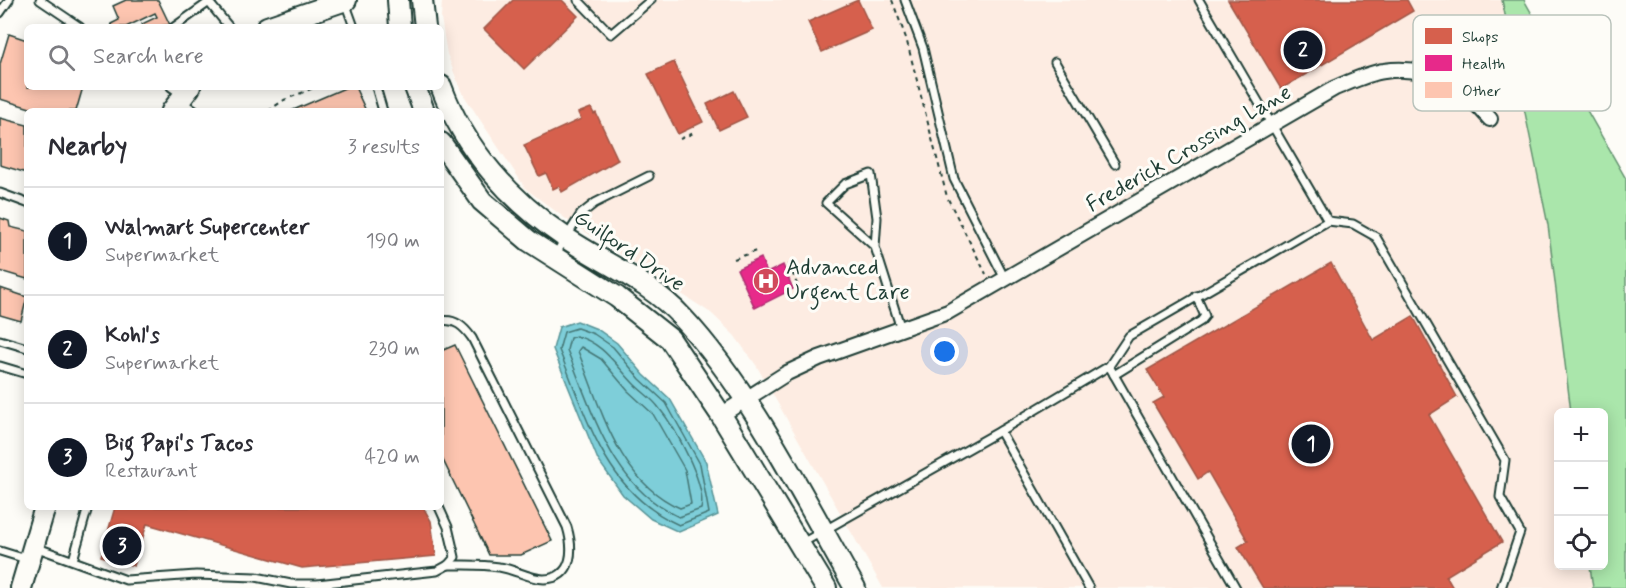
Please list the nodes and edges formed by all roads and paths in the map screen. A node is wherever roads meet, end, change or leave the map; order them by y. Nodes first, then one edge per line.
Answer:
1 (9, 0) edge
2 (40, 0) edge
3 (344, 0) edge
4 (398, 0) edge
5 (422, 0) edge
6 (578, 0) edge
7 (651, 0) edge
8 (905, 0) edge
9 (1198, 0) edge
10 (209, 1) edge
11 (0, 14) edge
12 (76, 24) edge
13 (178, 24) edge
14 (227, 24) edge
15 (276, 24) edge
16 (353, 24) edge
17 (400, 24) edge
18 (425, 24) edge
19 (1054, 62) dead end
20 (1413, 70) edge
21 (309, 90) edge
22 (377, 90) edge
23 (416, 90) edge
24 (443, 90) edge
25 (272, 108) edge
26 (382, 108) edge
27 (423, 108) edge
28 (1484, 111) edge
29 (1490, 119) dead end
30 (1272, 126) junction
31 (696, 132) dead end
32 (680, 139) dead end
33 (444, 147) edge
34 (1115, 164) dead end
35 (649, 176) dead end
36 (0, 194) edge
37 (24, 201) edge
38 (1328, 221) junction
39 (566, 238) junction
40 (875, 247) junction
41 (756, 251) dead end
42 (553, 258) junction
43 (734, 260) dead end
44 (789, 264) dead end
45 (1005, 279) junction
46 (800, 292) dead end
47 (1196, 296) junction
48 (444, 321) edge
49 (902, 331) junction
50 (0, 340) edge
51 (24, 347) edge
52 (0, 366) edge
53 (1109, 366) junction
54 (24, 373) edge
55 (1114, 375) junction
56 (745, 399) junction
57 (721, 415) junction
58 (1000, 431) junction
59 (44, 510) edge
60 (87, 510) edge
61 (440, 510) edge
62 (823, 531) junction
63 (801, 544) junction
64 (0, 551) edge
65 (31, 553) junction
66 (73, 560) junction
67 (448, 565) junction
68 (21, 588) edge
69 (826, 588) edge
70 (855, 588) edge
71 (1089, 588) edge
72 (1236, 588) edge
73 (1501, 588) edge

1 - 11 lane
2 - 12 lane
3 - 15 main road
3 - 16 lane
4 - 17 main road
5 - 18 main road
6 - 7 lane
8 - 45 lane
9 - 30 lane
10 - 13 lane
10 - 14 lane
19 - 34 lane
20 - 30 street, Frederick Crossing Lane
21 - 25 path
22 - 26 lane
23 - 27 main road
24 - 39 main road, Guilford Drive
28 - 29 street, Frederick Crossing Lane
30 - 38 lane
30 - 45 street, Frederick Crossing Lane
31 - 32 path
33 - 42 main road, Guilford Drive
35 - 39 lane
36 - 37 lane
38 - 47 lane
38 - 73 lane
39 - 42 lane
39 - 56 main road, Guilford Drive
40 - 40 lane
40 - 49 lane
41 - 43 path
42 - 57 main road, Guilford Drive
44 - 46 path
45 - 49 street, Frederick Crossing Lane
47 - 53 lane
47 - 55 lane
48 - 67 lane
49 - 56 street, Frederick Crossing Lane
50 - 51 lane
52 - 54 lane
53 - 55 lane
53 - 58 lane
55 - 72 lane
56 - 57 street, Frederick Crossing Lane
56 - 62 main road, Guilford Drive
57 - 63 main road, Guilford Drive
58 - 62 lane
58 - 71 lane
59 - 65 main road
60 - 66 lane
61 - 67 lane
62 - 63 lane
62 - 70 main road, Guilford Drive
63 - 69 main road, Guilford Drive
64 - 65 lane
65 - 66 lane
65 - 68 main road
66 - 67 lane

